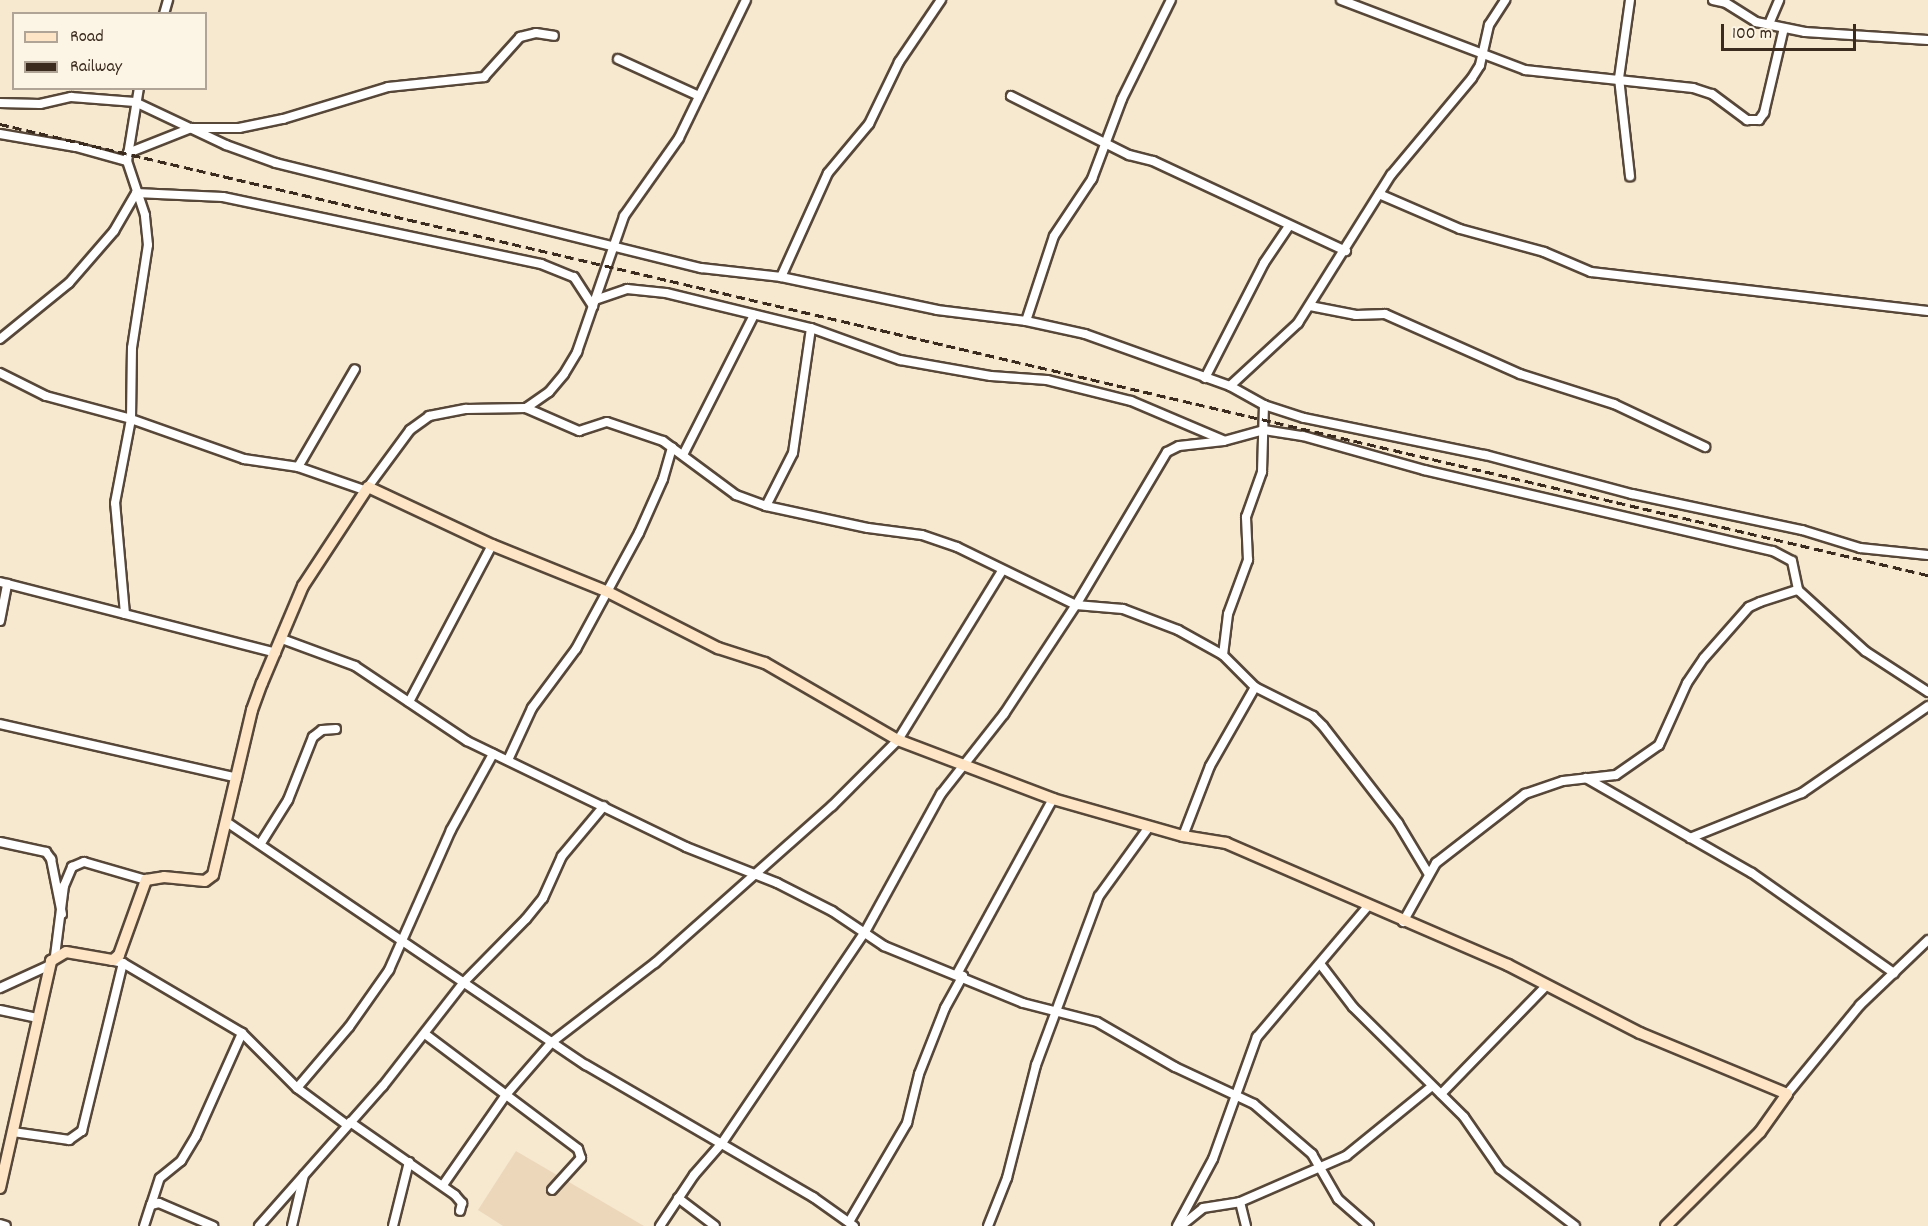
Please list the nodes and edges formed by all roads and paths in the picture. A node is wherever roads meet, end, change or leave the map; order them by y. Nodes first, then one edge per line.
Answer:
1 (746, 0) edge
2 (941, 0) edge
3 (1171, 0) edge
4 (1341, 0) edge
5 (1505, 0) edge
6 (1630, 0) edge
7 (1713, 0) edge
8 (1779, 0) edge
9 (1769, 24) junction
10 (1784, 28) junction
11 (554, 36) dead end
12 (1928, 40) edge
13 (1483, 54) junction
14 (618, 59) dead end
15 (1619, 78) junction
16 (138, 90) edge
17 (699, 96) junction
18 (1011, 96) dead end
19 (135, 102) junction
20 (0, 103) edge
21 (191, 128) junction
22 (0, 134) edge
23 (1106, 142) junction
24 (128, 157) junction
25 (1630, 176) dead end
26 (135, 193) junction
27 (1379, 194) junction
28 (1289, 226) junction
29 (614, 244) junction
30 (1346, 251) junction
31 (782, 277) junction
32 (594, 303) junction
33 (1310, 306) junction
34 (1928, 311) edge
35 (754, 315) junction
36 (1026, 321) junction
37 (811, 328) junction
38 (0, 339) edge
39 (355, 369) dead end
40 (0, 373) edge
41 (1205, 378) junction
42 (1230, 386) junction
43 (1264, 405) junction
44 (526, 408) junction
45 (131, 419) junction
46 (1264, 430) junction
47 (1224, 441) junction
48 (672, 447) junction
49 (1705, 447) dead end
50 (684, 453) junction
51 (298, 467) junction
52 (366, 488) junction
53 (766, 506) junction
54 (492, 545) junction
55 (1928, 555) edge
56 (1002, 571) junction
57 (4, 583) edge
58 (1798, 590) junction
59 (606, 591) junction
60 (1076, 605) junction
61 (125, 614) junction
62 (0, 621) edge
63 (282, 639) junction
64 (276, 653) junction
65 (1223, 655) junction
66 (1255, 687) junction
67 (1928, 692) edge
68 (409, 702) junction
69 (1928, 706) edge
70 (0, 724) edge
71 (336, 729) dead end
72 (898, 740) junction
73 (492, 754) junction
74 (508, 760) junction
75 (960, 766) junction
76 (1585, 777) junction
77 (237, 778) junction
78 (1053, 799) junction
79 (604, 806) junction
80 (228, 823) junction
81 (1149, 827) junction
82 (1183, 836) junction
83 (1690, 838) junction
84 (0, 842) edge
85 (261, 843) junction
86 (1428, 873) junction
87 (754, 874) junction
88 (146, 880) junction
89 (1368, 906) junction
90 (63, 914) junction
91 (1403, 922) junction
92 (865, 932) junction
93 (403, 939) junction
94 (1928, 940) edge
95 (109, 960) junction
96 (52, 961) junction
97 (123, 963) junction
98 (1321, 965) junction
99 (1894, 973) junction
100 (960, 975) junction
101 (464, 982) junction
102 (1547, 985) junction
103 (0, 988) edge
104 (0, 1010) edge
105 (1054, 1012) junction
106 (39, 1018) junction
107 (242, 1033) junction
108 (425, 1034) junction
109 (552, 1042) junction
110 (1431, 1087) junction
111 (297, 1088) junction
112 (1235, 1094) junction
113 (1441, 1094) junction
114 (1787, 1094) junction
115 (505, 1096) junction
116 (348, 1124) junction
117 (13, 1132) junction
118 (722, 1143) junction
119 (408, 1162) junction
120 (1322, 1167) junction
121 (305, 1173) junction
122 (0, 1184) edge
123 (443, 1185) junction
124 (552, 1190) dead end
125 (678, 1198) junction
126 (1240, 1203) junction
127 (151, 1205) junction
128 (460, 1211) dead end
129 (0, 1224) edge
130 (851, 1224) edge
131 (6, 1226) edge
132 (144, 1226) edge
133 (213, 1226) edge
134 (259, 1226) edge
135 (292, 1226) edge
136 (393, 1226) edge
137 (660, 1226) edge
138 (715, 1226) edge
139 (988, 1226) edge
140 (1179, 1226) edge
141 (1246, 1226) edge
142 (1369, 1226) edge
143 (1575, 1226) edge
144 (1666, 1226) edge

1 - 17 street
2 - 31 street
3 - 23 street
4 - 13 street
5 - 13 street
6 - 15 street
7 - 9 street
8 - 9 street
9 - 10 street
10 - 12 street
10 - 15 street
11 - 21 street
13 - 15 street
13 - 27 street
14 - 17 street
15 - 25 street
16 - 19 street
17 - 29 street
18 - 23 street
19 - 20 street
19 - 21 street
19 - 24 street
21 - 24 street
21 - 29 street
22 - 24 street
23 - 28 street
23 - 36 street
24 - 26 street
26 - 32 street
26 - 38 street
26 - 45 street
27 - 30 street
27 - 34 street
28 - 30 street
28 - 41 street
29 - 31 street
29 - 32 street
30 - 33 street
31 - 36 street
32 - 35 street
32 - 44 street
33 - 42 street
33 - 49 street
35 - 37 street
35 - 50 street
36 - 41 street
37 - 47 street
37 - 53 street
39 - 51 street
40 - 45 street
41 - 42 street
42 - 43 street
43 - 46 street
43 - 55 street
44 - 48 street
44 - 52 street
45 - 51 street
45 - 61 street
46 - 47 street
46 - 58 street
46 - 65 street
47 - 60 street
48 - 50 street
48 - 59 street
50 - 53 street
51 - 52 street
52 - 54 street
52 - 63 street
53 - 56 street
54 - 59 street
54 - 68 street
56 - 60 street
56 - 72 street
57 - 61 street
57 - 62 street
58 - 67 street
58 - 76 street
59 - 72 street
59 - 74 street
60 - 65 street
60 - 75 street
61 - 64 street
63 - 64 street
63 - 68 street
64 - 77 street
65 - 66 street
66 - 82 street
66 - 86 street
68 - 73 street
69 - 83 street
70 - 77 street
71 - 85 street
72 - 75 street
72 - 87 street
73 - 74 street
73 - 93 street
74 - 79 street
75 - 78 street
75 - 92 street
76 - 83 street
76 - 86 street
77 - 80 street
78 - 81 street
78 - 100 street
79 - 87 street
79 - 101 street
80 - 85 street
80 - 88 street
81 - 82 street
81 - 105 street
82 - 89 street
83 - 99 street
84 - 90 street
85 - 93 street
86 - 91 street
87 - 92 street
87 - 109 street
88 - 90 street
88 - 95 street
89 - 91 street
89 - 98 street
90 - 96 street
91 - 102 street
92 - 100 street
92 - 118 street
93 - 101 street
93 - 111 street
94 - 99 street
95 - 96 street
95 - 97 street
96 - 103 street
96 - 106 street
97 - 107 street
97 - 117 street
98 - 110 street
98 - 112 street
99 - 114 street
100 - 105 street
100 - 130 street
101 - 108 street
101 - 109 street
102 - 113 street
102 - 114 street
104 - 106 street
105 - 112 street
105 - 139 street
106 - 117 street
107 - 111 street
107 - 127 street
108 - 115 street
108 - 116 street
109 - 115 street
109 - 118 street
110 - 113 street
110 - 120 street
111 - 116 street
112 - 120 street
112 - 140 street
113 - 143 street
114 - 144 street
115 - 123 street
115 - 124 street
116 - 119 street
116 - 121 street
117 - 122 street
118 - 125 street
118 - 130 street
119 - 123 street
119 - 136 street
120 - 126 street
120 - 142 street
121 - 134 street
121 - 135 street
123 - 128 street
125 - 137 street
125 - 138 street
126 - 140 street
126 - 141 street
127 - 132 street
127 - 133 street
129 - 131 street

